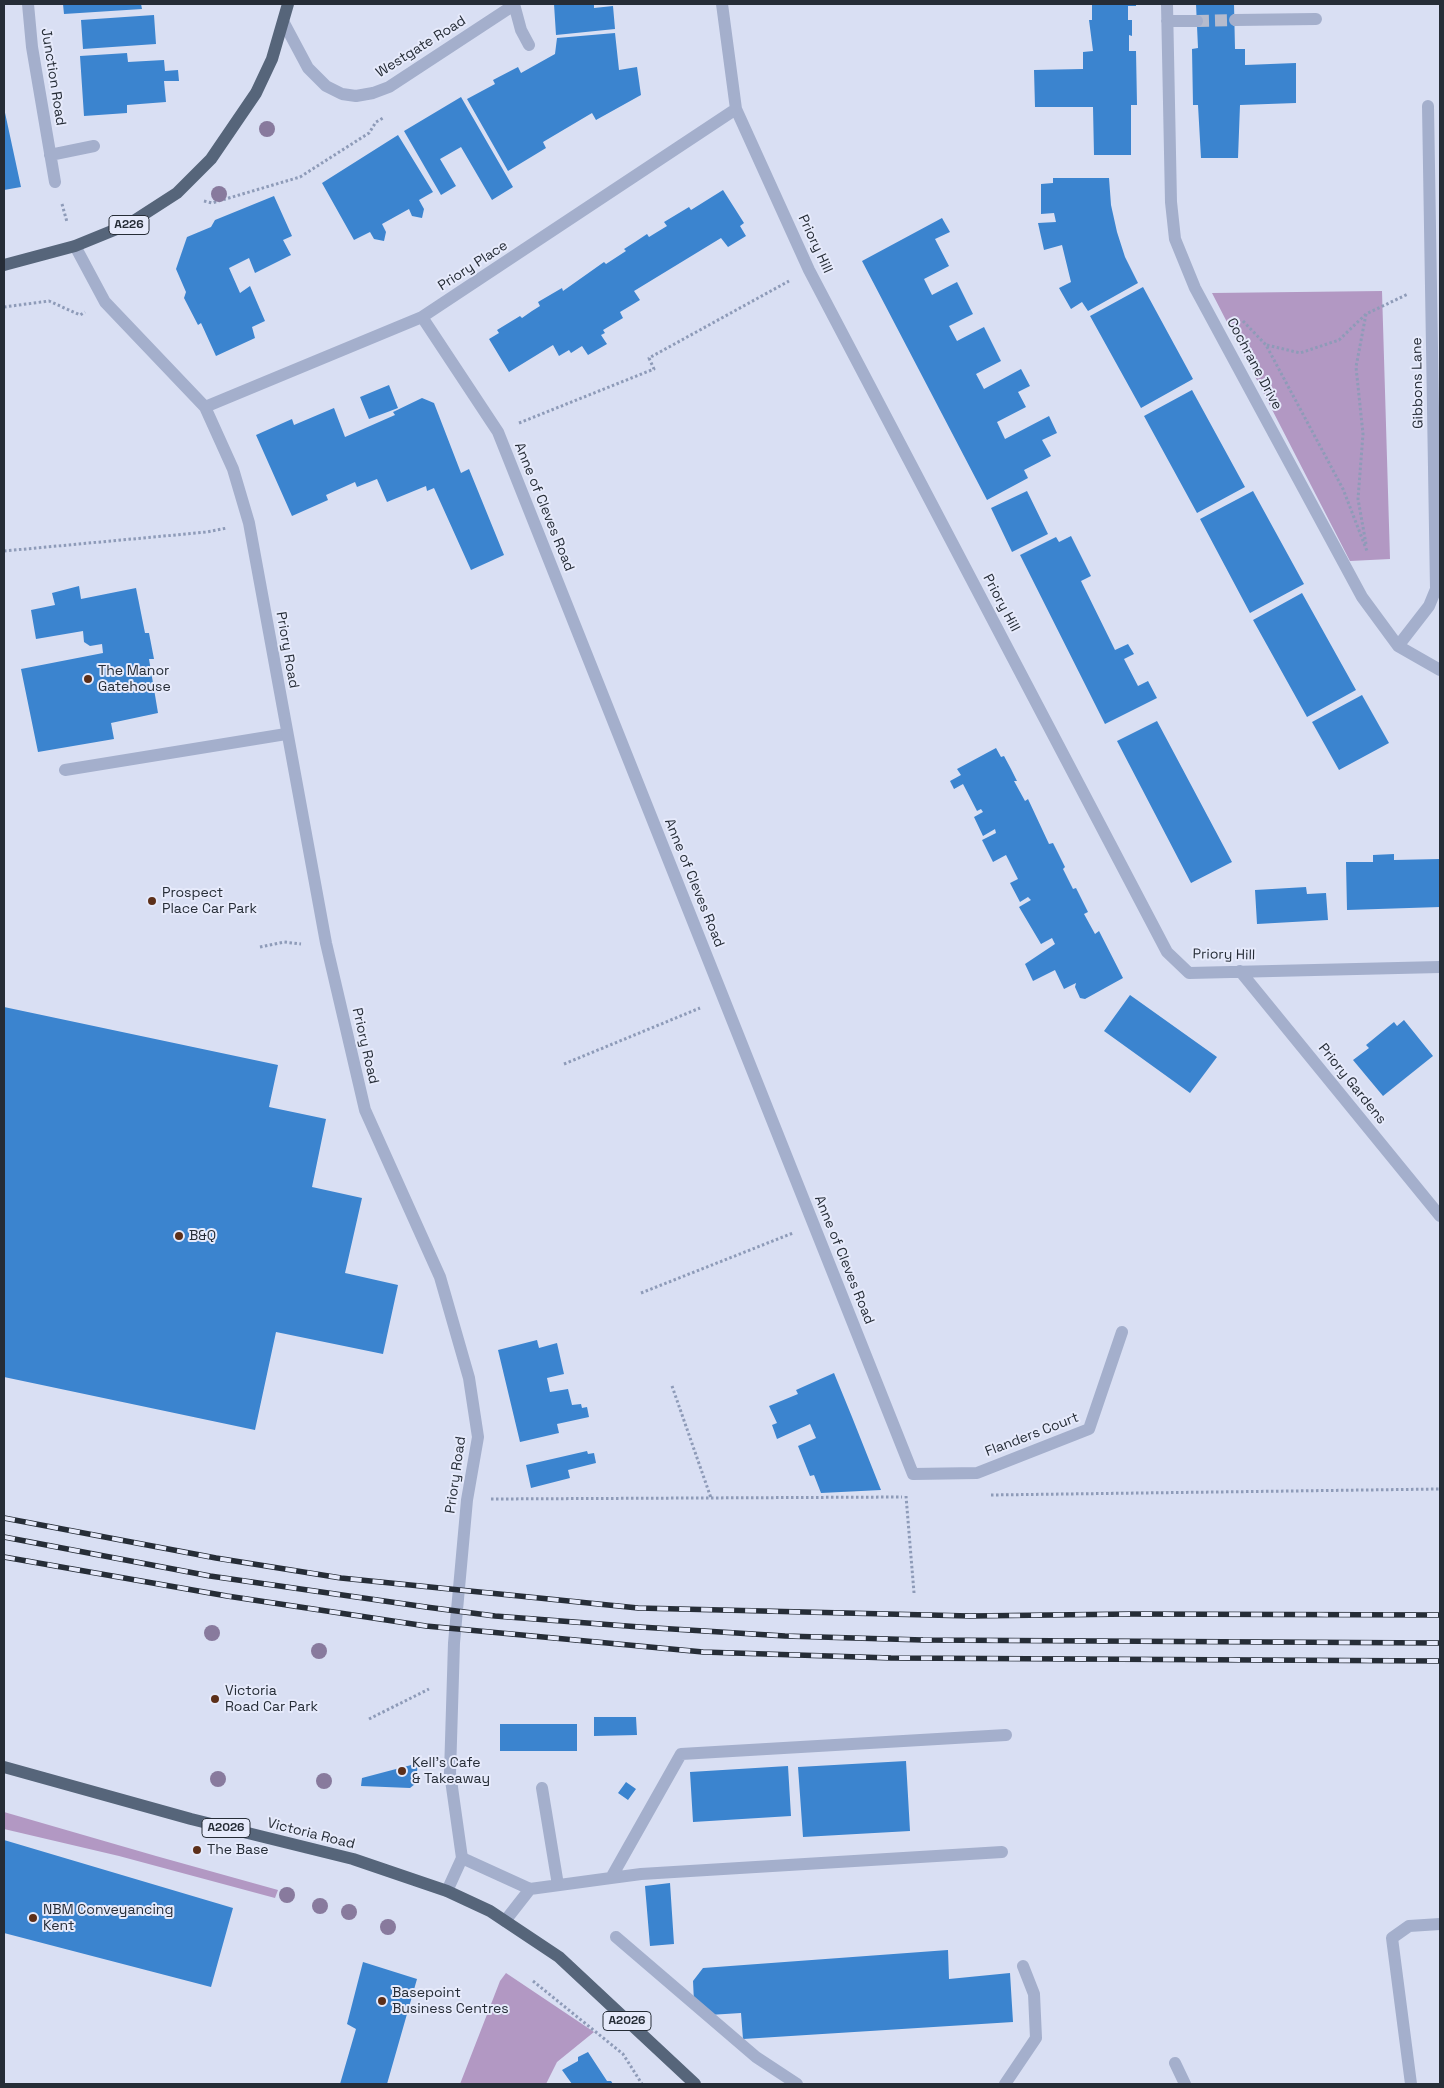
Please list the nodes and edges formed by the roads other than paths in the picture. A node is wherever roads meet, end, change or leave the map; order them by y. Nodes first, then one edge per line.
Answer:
1 (28, 4) edge
2 (288, 4) edge
3 (514, 4) edge
4 (722, 4) edge
5 (1166, 4) edge
6 (1316, 18) dead end
7 (1234, 20) tunnel mouth
8 (1167, 21) junction
9 (1197, 21) tunnel mouth
10 (284, 23) junction
11 (529, 44) dead end
12 (1428, 106) dead end
13 (736, 110) junction
14 (94, 146) dead end
15 (50, 155) junction
16 (55, 182) road end
17 (1435, 186) edge
18 (75, 246) junction
19 (4, 265) edge
20 (422, 317) junction
21 (205, 407) junction
22 (1398, 646) junction
23 (1440, 670) edge
24 (286, 734) junction
25 (65, 770) dead end
26 (1440, 967) edge
27 (1240, 971) junction
28 (1440, 1216) edge
29 (1122, 1332) dead end
30 (913, 1474) joint
31 (1006, 1735) dead end
32 (4, 1767) edge
33 (542, 1788) dead end
34 (1002, 1852) dead end
35 (462, 1858) junction
36 (611, 1878) junction
37 (558, 1885) junction
38 (530, 1889) junction
39 (447, 1891) junction
40 (510, 1924) junction
41 (1440, 1924) edge
42 (616, 1937) dead end
43 (1023, 1966) dead end
44 (1175, 2063) dead end
45 (695, 2084) edge
46 (797, 2084) edge
47 (1005, 2084) edge
48 (1185, 2084) edge
49 (1411, 2084) edge

1 - 15 street, Junction Road
2 - 10 main road
3 - 10 street, Westgate Road
3 - 11 street, Westgate Road
4 - 13 street, Priory Hill
5 - 8 street, Cochrane Drive
6 - 7 street
8 - 9 street
8 - 22 street, Cochrane Drive
10 - 18 main road, A226
12 - 17 street, Gibbons Lane
13 - 20 street, Priory Place
13 - 27 street, Priory Hill
14 - 15 street
15 - 16 street, Junction Road
17 - 22 street, Gibbons Lane
18 - 19 main road, A226
18 - 21 street, Priory Road
20 - 21 street, Priory Place
20 - 30 street, Anne of Cleves Road
21 - 24 street, Priory Road
22 - 23 street, Cochrane Drive
24 - 25 street
24 - 35 street, Priory Road
26 - 27 street, Priory Hill
27 - 28 street, Priory Gardens
29 - 30 street, Flanders Court
31 - 36 street
32 - 39 main road, Victoria Road / A2026
33 - 37 street
34 - 36 street
35 - 38 street
35 - 39 street
36 - 37 street
37 - 38 street
38 - 40 street
39 - 40 main road, Victoria Road / A2026
40 - 45 main road, A2026
41 - 49 street
42 - 46 street
43 - 47 street
44 - 48 street

